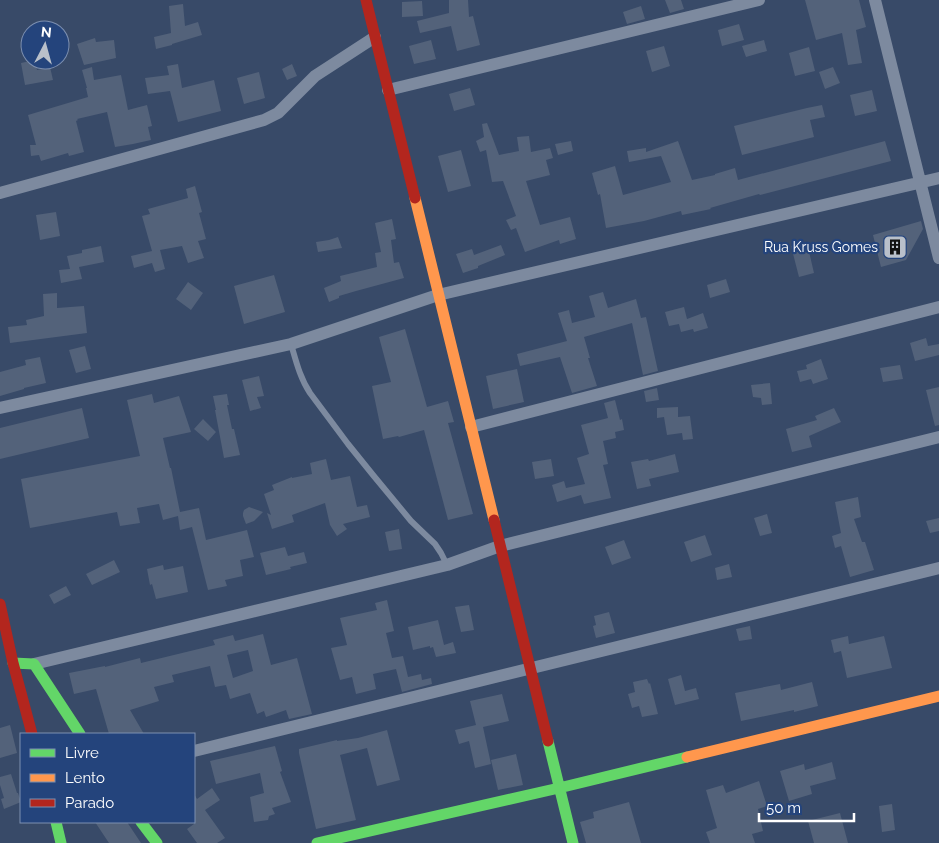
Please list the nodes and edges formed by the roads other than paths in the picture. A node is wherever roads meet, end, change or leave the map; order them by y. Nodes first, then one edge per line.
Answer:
1 (366, 0) edge
2 (759, 0) edge
3 (875, 0) edge
4 (374, 36) junction
5 (388, 90) junction
6 (939, 178) edge
7 (920, 183) junction
8 (0, 193) edge
9 (939, 258) edge
10 (438, 295) junction
11 (939, 307) edge
12 (291, 344) junction
13 (0, 408) edge
14 (471, 427) junction
15 (939, 438) edge
16 (500, 546) junction
17 (447, 566) junction
18 (939, 568) edge
19 (0, 604) edge
20 (13, 663) junction
21 (34, 664) junction
22 (530, 668) junction
23 (939, 696) edge
24 (32, 733) edge
25 (79, 733) edge
26 (195, 751) edge
27 (560, 788) junction
28 (56, 823) edge
29 (142, 823) edge
30 (61, 843) edge
31 (157, 843) edge
32 (316, 843) edge
33 (573, 843) edge

1 - 4 street
2 - 5 street
3 - 7 street
4 - 5 street
4 - 8 street
5 - 10 street
6 - 7 street
7 - 9 street
7 - 10 street
10 - 12 street
10 - 14 street
11 - 14 street
12 - 13 street
12 - 17 lane
14 - 16 street
15 - 16 street
16 - 17 street
16 - 22 street
17 - 21 street
18 - 22 street
19 - 20 street
20 - 21 street
20 - 24 street
21 - 25 street
22 - 26 street
22 - 27 street
23 - 27 street
27 - 32 street
27 - 33 street
28 - 30 street
29 - 31 street

